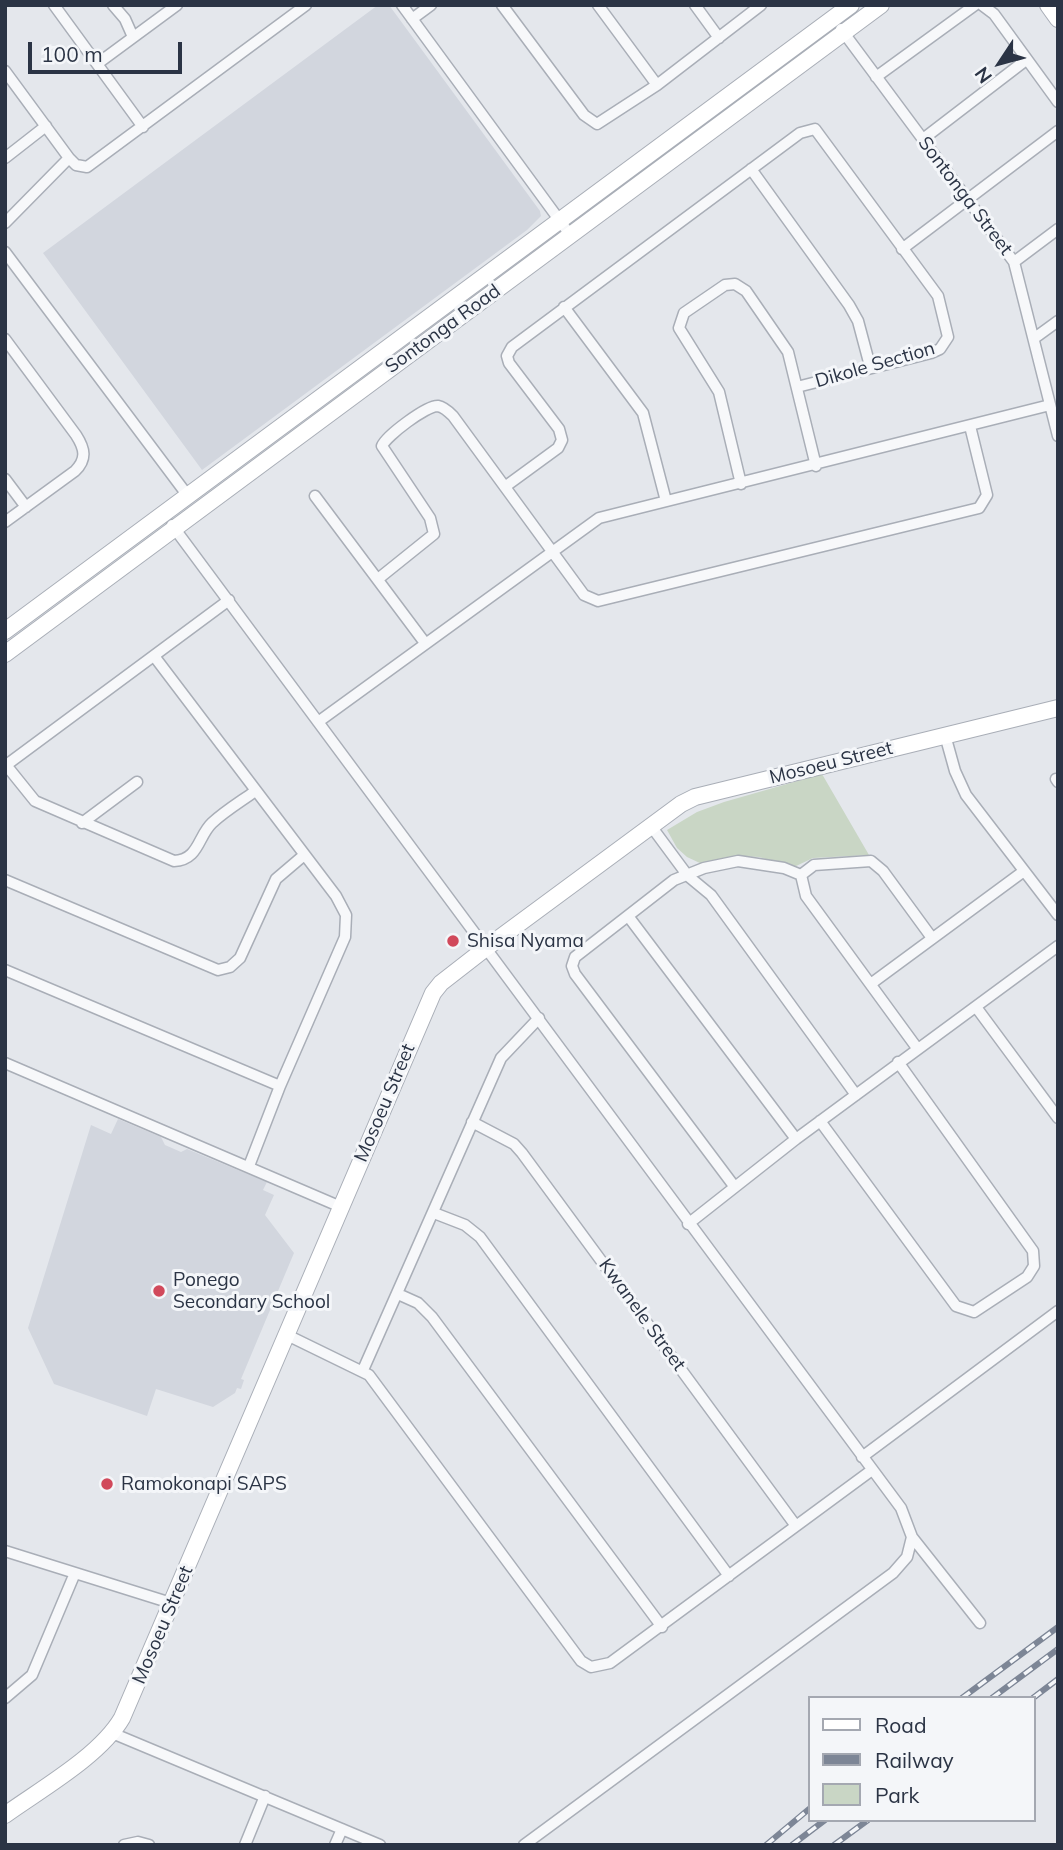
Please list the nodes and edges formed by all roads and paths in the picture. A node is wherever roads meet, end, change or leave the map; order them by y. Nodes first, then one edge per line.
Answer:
1 (54, 5) edge
2 (113, 5) edge
3 (177, 5) edge
4 (402, 5) edge
5 (431, 5) edge
6 (502, 5) edge
7 (598, 5) edge
8 (695, 5) edge
9 (761, 5) edge
10 (851, 5) edge
11 (881, 5) edge
12 (975, 5) edge
13 (982, 5) edge
14 (1048, 5) edge
15 (304, 6) edge
16 (412, 19) junction
17 (833, 19) junction
18 (1058, 19) edge
19 (844, 33) junction
20 (133, 37) junction
21 (719, 38) junction
22 (1026, 60) junction
23 (97, 64) junction
24 (5, 71) edge
25 (876, 77) junction
26 (657, 85) junction
27 (1058, 102) edge
28 (46, 126) junction
29 (144, 127) junction
30 (1058, 131) edge
31 (923, 139) junction
32 (5, 158) edge
33 (69, 158) junction
34 (751, 169) junction
35 (968, 200) junction
36 (561, 221) junction
37 (5, 223) edge
38 (1058, 229) edge
39 (571, 236) junction
40 (902, 249) junction
41 (5, 252) edge
42 (1014, 262) junction
43 (564, 307) junction
44 (1058, 321) edge
45 (1035, 337) junction
46 (5, 340) edge
47 (870, 366) junction
48 (797, 387) junction
49 (1050, 405) junction
50 (970, 426) junction
51 (1058, 436) edge
52 (816, 466) junction
53 (5, 478) edge
54 (740, 484) junction
55 (506, 486) junction
56 (188, 496) junction
57 (315, 496) dead end
58 (666, 502) junction
59 (26, 507) junction
60 (164, 514) junction
61 (5, 522) edge
62 (174, 528) junction
63 (552, 551) junction
64 (378, 579) junction
65 (229, 600) junction
66 (5, 631) edge
67 (425, 643) junction
68 (5, 654) edge
69 (154, 656) junction
70 (1058, 708) edge
71 (318, 722) junction
72 (945, 735) junction
73 (6, 765) edge
74 (137, 782) dead end
75 (254, 792) junction
76 (82, 823) junction
77 (651, 826) junction
78 (303, 856) junction
79 (1024, 871) junction
80 (801, 875) junction
81 (688, 876) junction
82 (5, 880) edge
83 (1058, 915) edge
84 (628, 916) junction
85 (932, 938) junction
86 (1058, 946) edge
87 (486, 948) junction
88 (5, 970) edge
89 (872, 983) junction
90 (976, 1007) junction
91 (539, 1018) junction
92 (917, 1048) junction
93 (898, 1062) junction
94 (5, 1063) edge
95 (280, 1086) junction
96 (856, 1095) junction
97 (1058, 1118) edge
98 (820, 1121) junction
99 (472, 1122) junction
100 (796, 1139) junction
101 (249, 1166) junction
102 (734, 1186) junction
103 (341, 1207) junction
104 (434, 1213) junction
105 (688, 1224) junction
106 (398, 1294) junction
107 (1058, 1311) edge
108 (287, 1335) junction
109 (363, 1370) junction
110 (862, 1457) junction
111 (872, 1470) junction
112 (796, 1526) junction
113 (912, 1537) junction
114 (5, 1551) edge
115 (75, 1573) junction
116 (729, 1576) junction
117 (172, 1604) junction
118 (980, 1623) dead end
119 (662, 1627) junction
120 (5, 1698) edge
121 (112, 1733) junction
122 (265, 1796) junction
123 (5, 1815) edge
124 (342, 1829) junction
125 (124, 1845) edge
126 (149, 1845) edge
127 (245, 1845) edge
128 (335, 1845) edge
129 (380, 1845) edge
130 (524, 1845) edge

1 - 23 street
2 - 20 street
3 - 20 street
4 - 16 street
5 - 16 street
6 - 26 street
7 - 26 street
8 - 21 street
9 - 21 street
10 - 17 main road, Sontonga Road
11 - 19 main road, Sontonga Road
12 - 25 street
13 - 22 street
14 - 18 main road
15 - 29 street
16 - 36 street
17 - 19 street, Sontonga Street
17 - 36 main road, Sontonga Road
19 - 25 street, Sontonga Street
19 - 39 main road, Sontonga Road
20 - 23 street
21 - 26 street
22 - 27 street
22 - 31 street
23 - 29 street
24 - 28 street
25 - 31 street, Sontonga Street
28 - 32 street
28 - 33 street
29 - 33 street
30 - 35 street
31 - 35 street, Sontonga Street
33 - 37 street
34 - 40 street
34 - 43 street
34 - 47 street
35 - 40 street
35 - 42 street, Sontonga Street
36 - 39 street
36 - 56 main road, Sontonga Road
38 - 42 street
39 - 62 main road, Sontonga Road
40 - 47 street, Dikole Section
41 - 56 street
42 - 45 street, Sontonga Street
43 - 55 street
43 - 58 street
44 - 45 street
45 - 49 street, Sontonga Street
46 - 59 street
47 - 48 street, Dikole Section
48 - 52 street, Dikole Section
48 - 54 street, Dikole Section
49 - 50 street
49 - 51 street, Sontonga Street
50 - 52 street
50 - 63 street
52 - 54 street
53 - 59 street
54 - 58 street
55 - 63 street
55 - 64 street
56 - 60 main road, Sontonga Road
57 - 64 street
58 - 63 street
59 - 61 street
60 - 62 street
60 - 66 main road, Sontonga Road
62 - 65 street
62 - 68 main road, Sontonga Road
63 - 67 street
64 - 67 street
65 - 69 street
65 - 71 street
67 - 71 street
69 - 73 street
69 - 75 street
70 - 72 main road, Mosoeu Street
71 - 87 street
72 - 77 main road, Mosoeu Street
72 - 79 street
73 - 76 street
74 - 76 street
75 - 76 street
75 - 78 street
77 - 81 street
77 - 87 main road, Mosoeu Street
78 - 82 street
78 - 95 street
79 - 83 street
79 - 85 street
80 - 81 street
80 - 85 street
80 - 89 street
81 - 84 street
81 - 96 street
84 - 100 street
84 - 102 street
85 - 89 street
86 - 90 street
87 - 91 street
87 - 103 main road, Mosoeu Street
88 - 95 street
89 - 92 street
90 - 92 street
90 - 97 street
91 - 99 street
91 - 105 street
92 - 93 street
93 - 96 street
93 - 98 street
94 - 101 street
95 - 101 street
96 - 98 street
98 - 100 street
99 - 104 street
99 - 112 street, Kwanele Street
100 - 102 street
101 - 103 street
102 - 105 street
103 - 108 main road, Mosoeu Street
104 - 106 street
104 - 116 street
105 - 110 street
106 - 109 street
106 - 119 street
107 - 110 street
108 - 109 street
108 - 117 main road, Mosoeu Street
109 - 119 street
110 - 111 street
111 - 112 street
111 - 113 street
112 - 116 street
113 - 118 street
113 - 130 street
114 - 115 street
115 - 117 street
115 - 120 street
116 - 119 street
117 - 121 main road, Mosoeu Street
121 - 122 street
121 - 123 main road, Mosoeu Street
122 - 124 street
122 - 127 street
124 - 128 street
124 - 129 street
125 - 126 street

